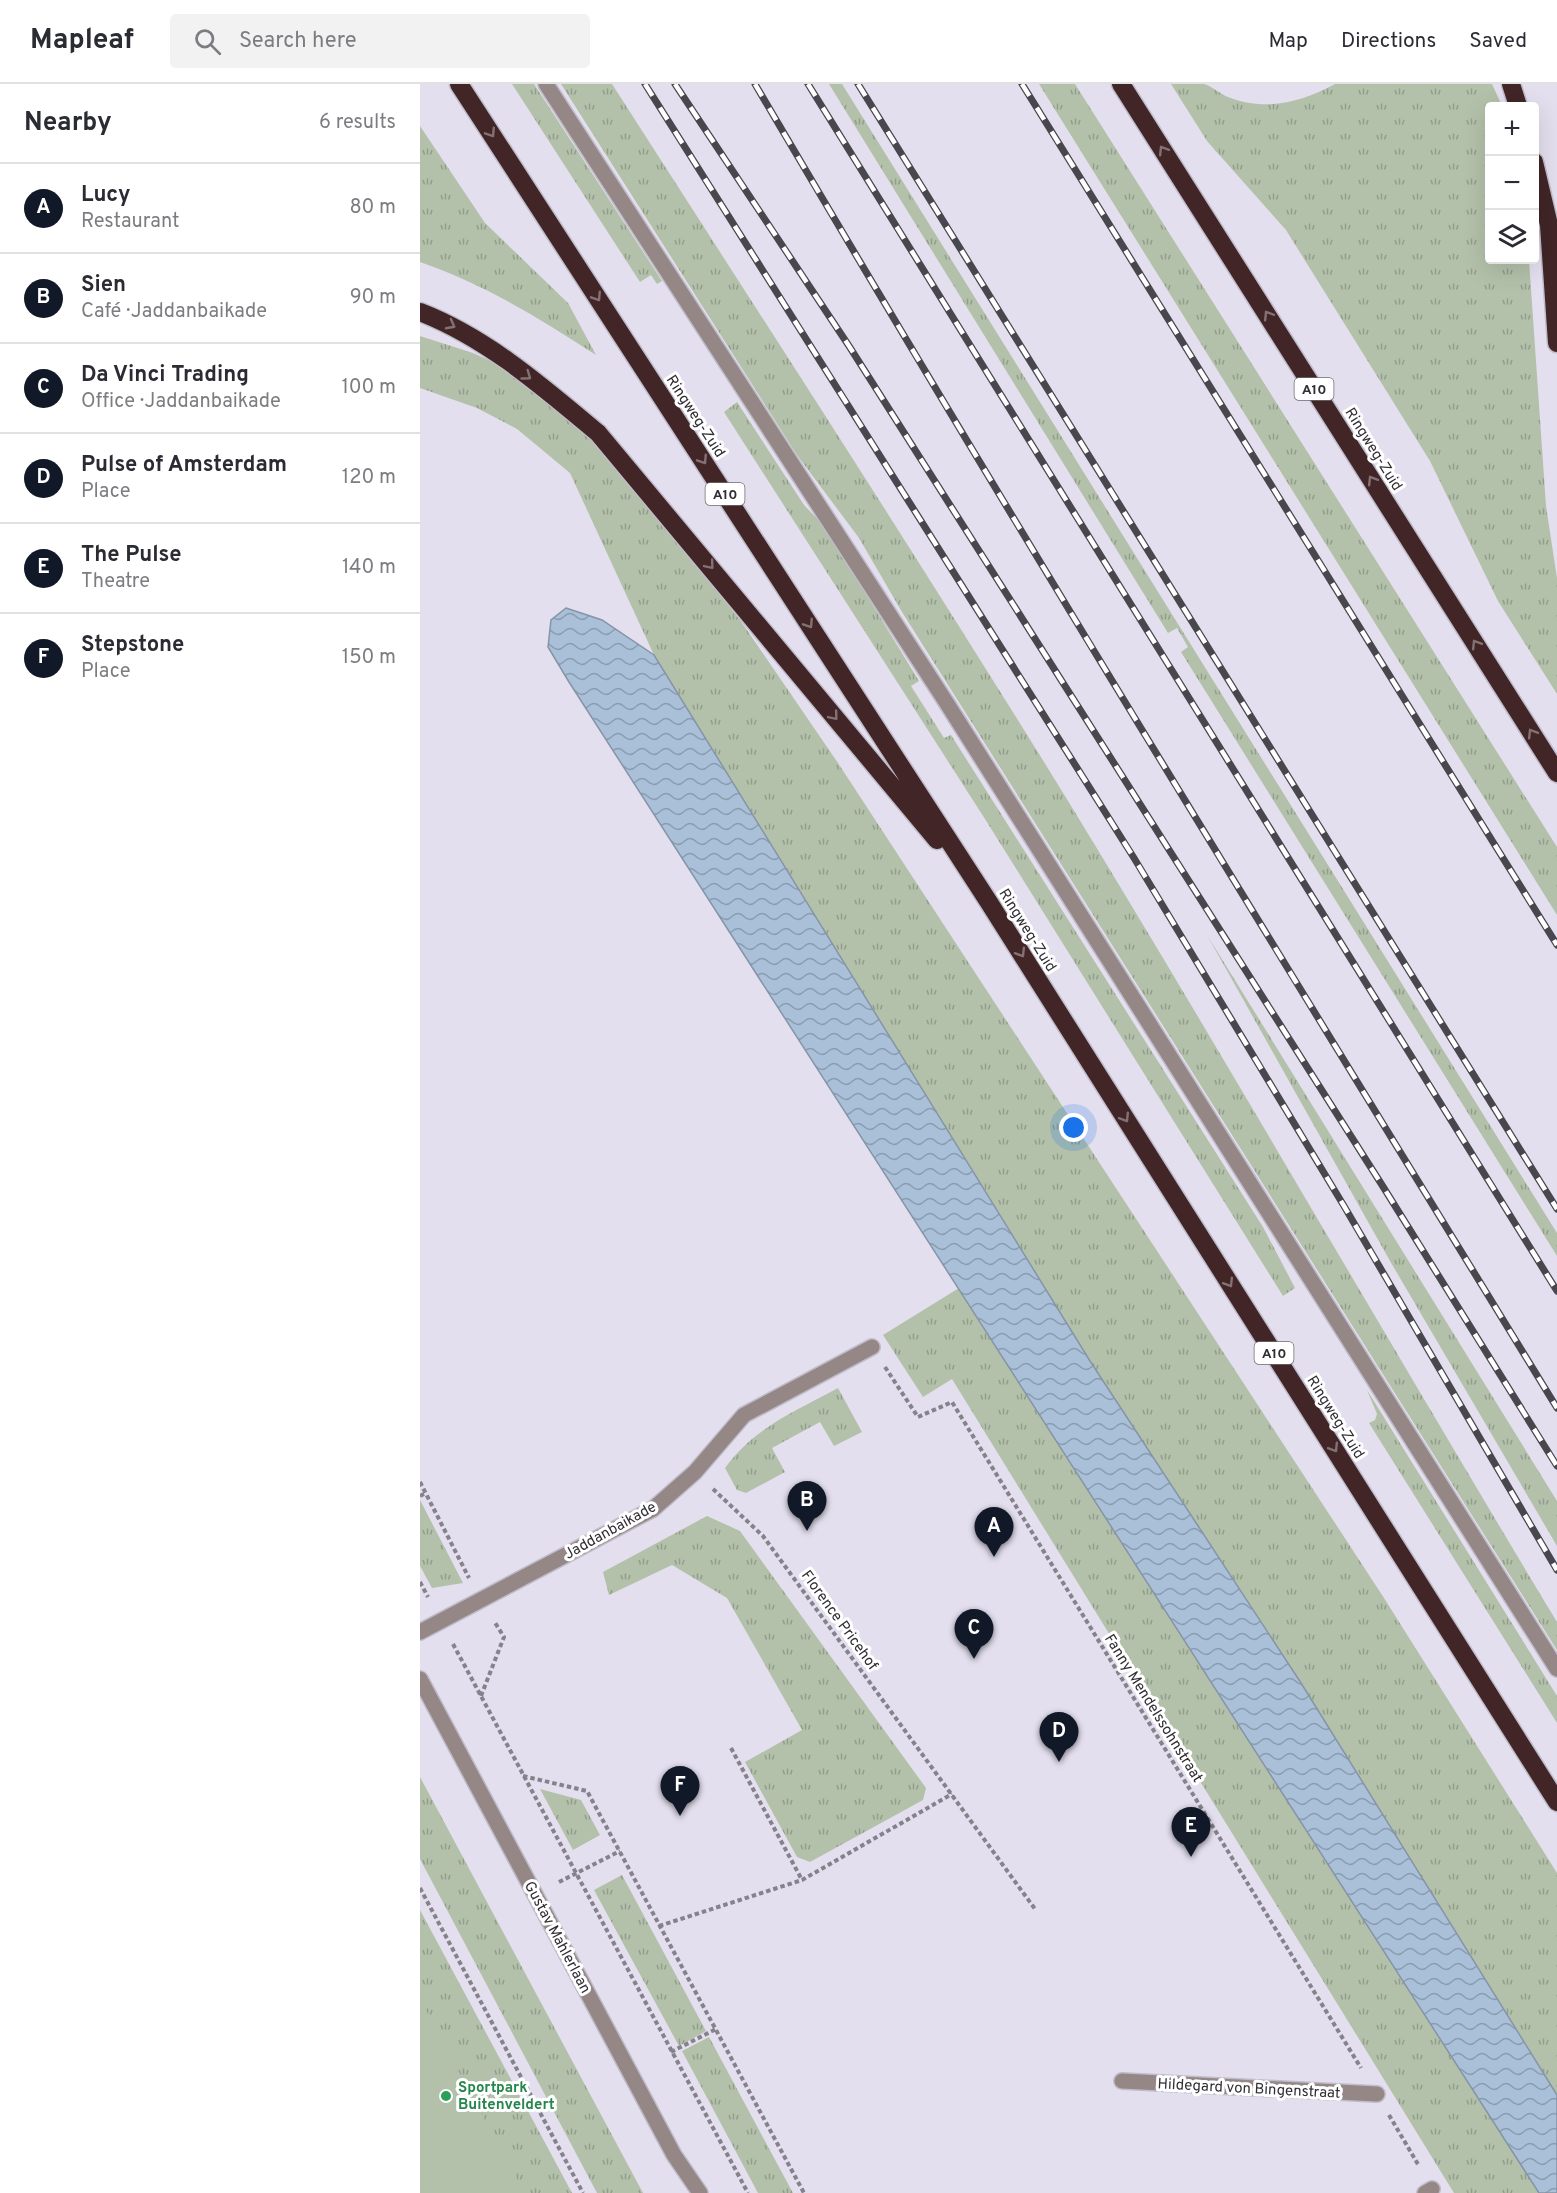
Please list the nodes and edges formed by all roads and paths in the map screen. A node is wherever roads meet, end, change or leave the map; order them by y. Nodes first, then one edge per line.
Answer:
1 (459, 84) edge
2 (546, 84) edge
3 (1121, 84) edge
4 (1511, 84) edge
5 (1517, 102) edge
6 (1539, 183) edge
7 (420, 312) edge
8 (1557, 343) edge
9 (1557, 773) edge
10 (990, 904) junction
11 (872, 1347) joint
12 (695, 1472) junction
13 (426, 1493) dead end
14 (420, 1496) edge
15 (420, 1632) edge
16 (1557, 1669) edge
17 (420, 1679) edge
18 (480, 1696) dead end
19 (731, 1748) dead end
20 (522, 1775) junction
21 (952, 1794) junction
22 (1557, 1802) edge
23 (620, 1851) junction
24 (575, 1873) junction
25 (802, 1880) junction
26 (420, 1888) edge
27 (535, 1894) junction
28 (1035, 1909) dead end
29 (659, 1926) junction
30 (716, 2029) junction
31 (671, 2052) junction
32 (1122, 2081) dead end
33 (1377, 2094) junction
34 (1429, 2191) edge
35 (583, 2193) edge
36 (699, 2193) edge
37 (748, 2193) edge
38 (804, 2193) edge

1 -> 10 highway, Ringweg-Zuid / A10
2 - 16 street
9 -> 3 highway, Ringweg-Zuid / A10
4 - 5 highway
6 - 8 highway
7 -> 10 highway, A10
10 -> 22 highway, Ringweg-Zuid / A10
11 - 12 street, Jaddanbaikade
11 - 33 path, Fanny Mendelssohnstraat
12 - 15 street, Jaddanbaikade
12 - 21 path, Florence Pricehof
13 - 14 path
17 - 27 street, Gustav Mahlerlaan
18 - 20 path
19 - 25 path
20 - 23 path
20 - 24 path
21 - 25 path
21 - 28 path, Florence Pricehof
23 - 24 path
23 - 29 path
24 - 27 path
24 - 31 path
25 - 29 path
26 - 35 path
27 - 36 street, Gustav Mahlerlaan
29 - 30 path
30 - 31 path
30 - 38 path
31 - 37 path
32 - 33 street, Hildegard von Bingenstraat
33 - 34 path, Fanny Mendelssohnstraat

